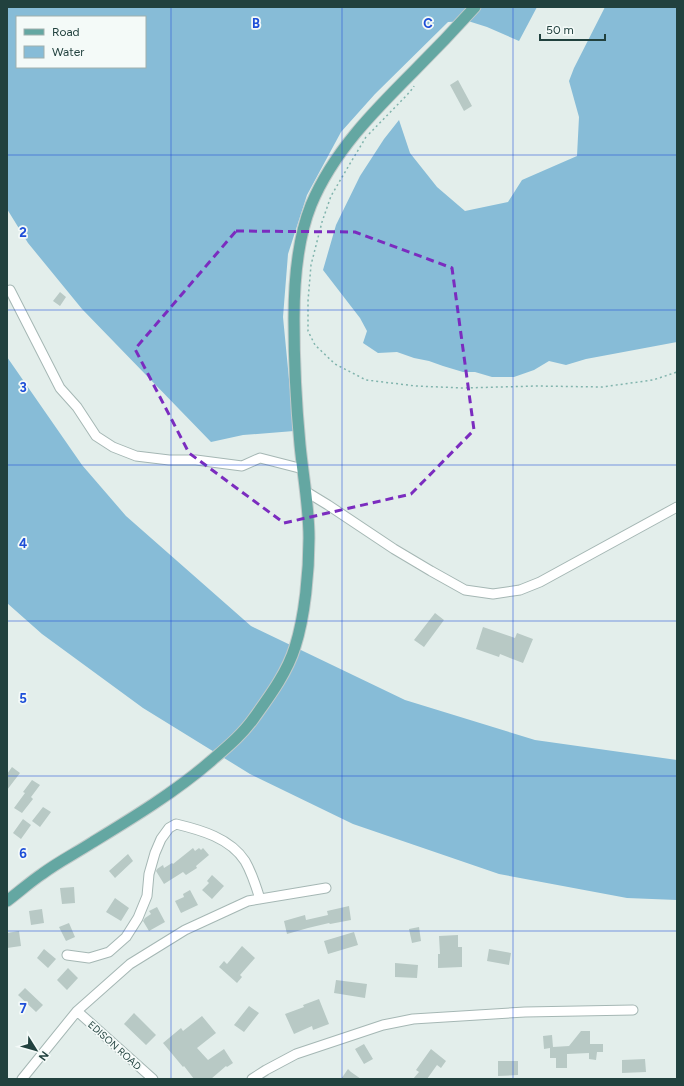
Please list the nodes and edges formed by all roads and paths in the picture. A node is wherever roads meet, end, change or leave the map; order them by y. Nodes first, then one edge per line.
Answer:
1 (475, 7) edge
2 (416, 69) junction
3 (10, 290) dead end
4 (677, 372) edge
5 (303, 469) junction
6 (306, 491) junction
7 (677, 507) edge
8 (326, 888) dead end
9 (260, 899) junction
10 (7, 901) edge
11 (67, 955) dead end
12 (634, 1010) dead end
13 (77, 1011) junction
14 (22, 1079) edge
15 (153, 1079) edge
16 (252, 1079) edge

1 - 2 main road
2 - 4 path
2 - 5 main road
3 - 5 street
5 - 6 main road
6 - 7 street
6 - 10 main road
8 - 9 street
9 - 11 street
9 - 13 street
12 - 16 street
13 - 14 street
13 - 15 street, EDISON ROAD

